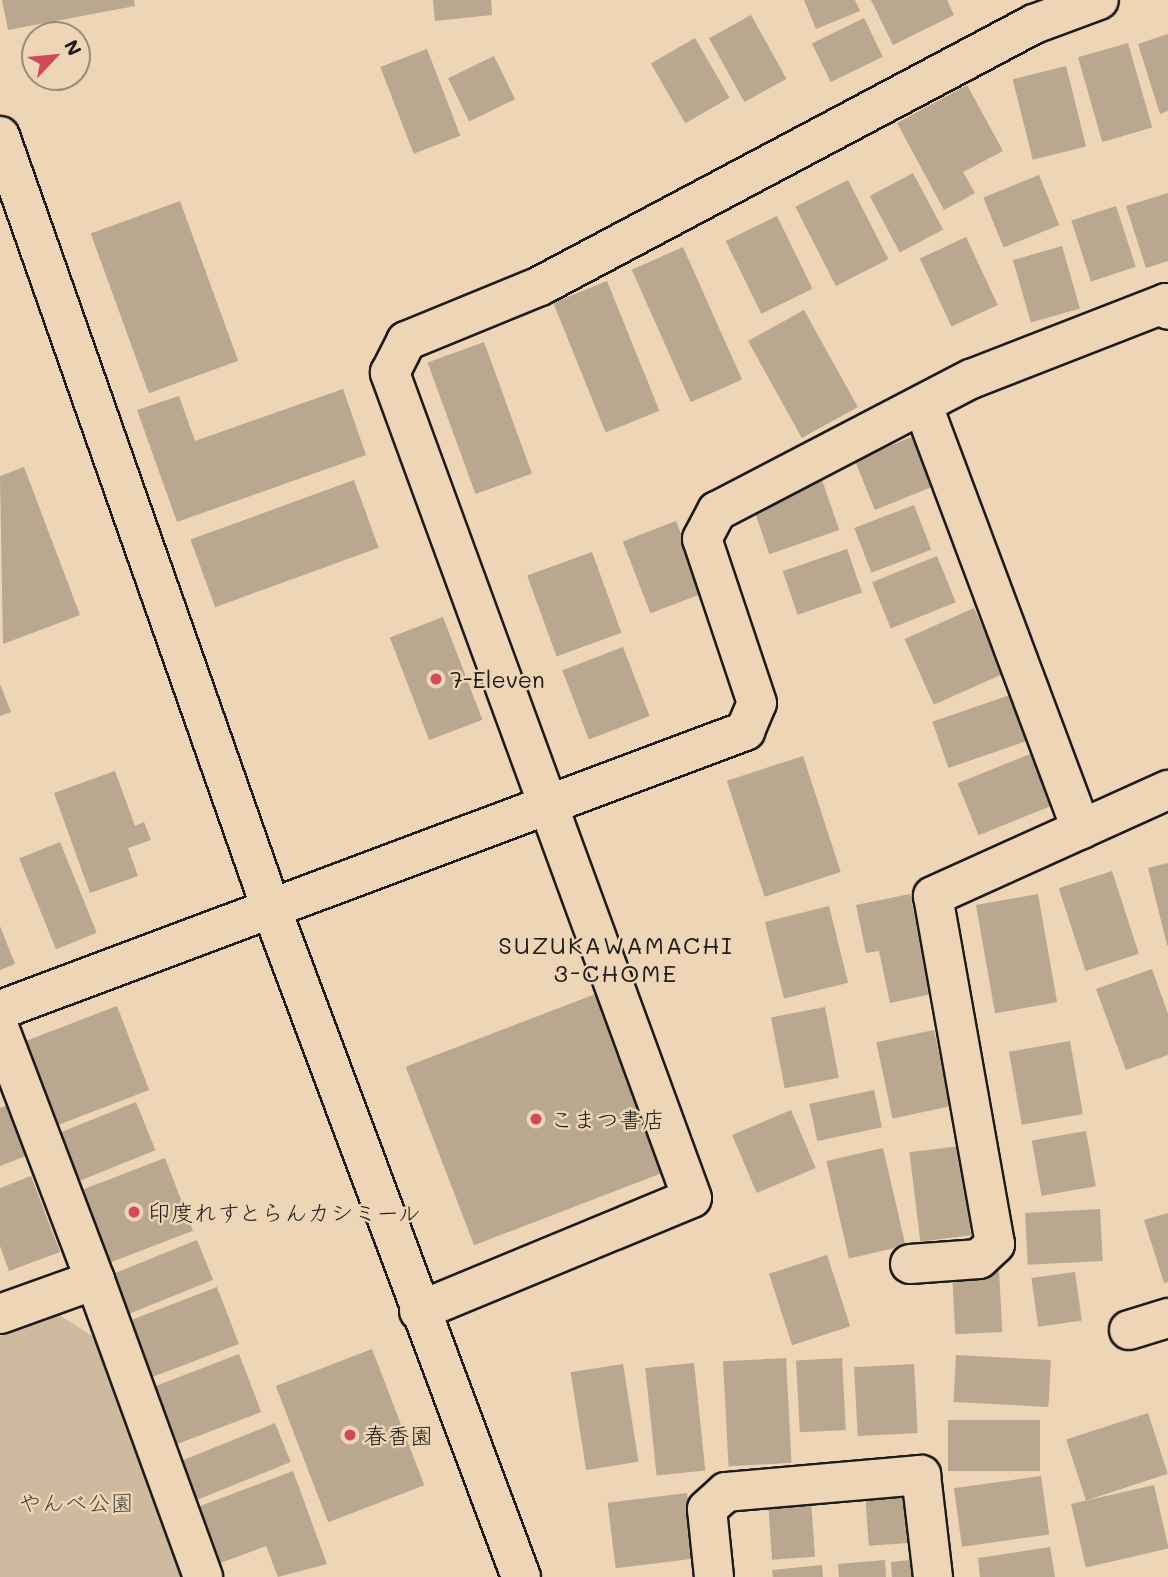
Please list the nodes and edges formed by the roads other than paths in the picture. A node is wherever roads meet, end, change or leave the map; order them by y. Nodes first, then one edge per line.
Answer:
1 (1099, 0) edge
2 (0, 136) edge
3 (1167, 305) edge
4 (923, 406) junction
5 (1168, 790) edge
6 (546, 805) junction
7 (1081, 829) junction
8 (271, 908) junction
9 (0, 1010) edge
10 (0, 1030) edge
11 (910, 1264) dead end
12 (95, 1280) junction
13 (419, 1311) junction
14 (0, 1314) edge
15 (1168, 1318) edge
16 (1129, 1330) dead end
17 (203, 1577) edge
18 (521, 1577) edge
19 (714, 1577) edge
20 (933, 1577) edge

1 - 6 street
2 - 8 street
3 - 4 street
4 - 6 street
4 - 7 street
5 - 7 street
6 - 8 street
6 - 13 street
7 - 11 street
8 - 9 street
8 - 13 street
10 - 12 street
12 - 14 street
12 - 17 street
13 - 18 street
15 - 16 street
19 - 20 street

